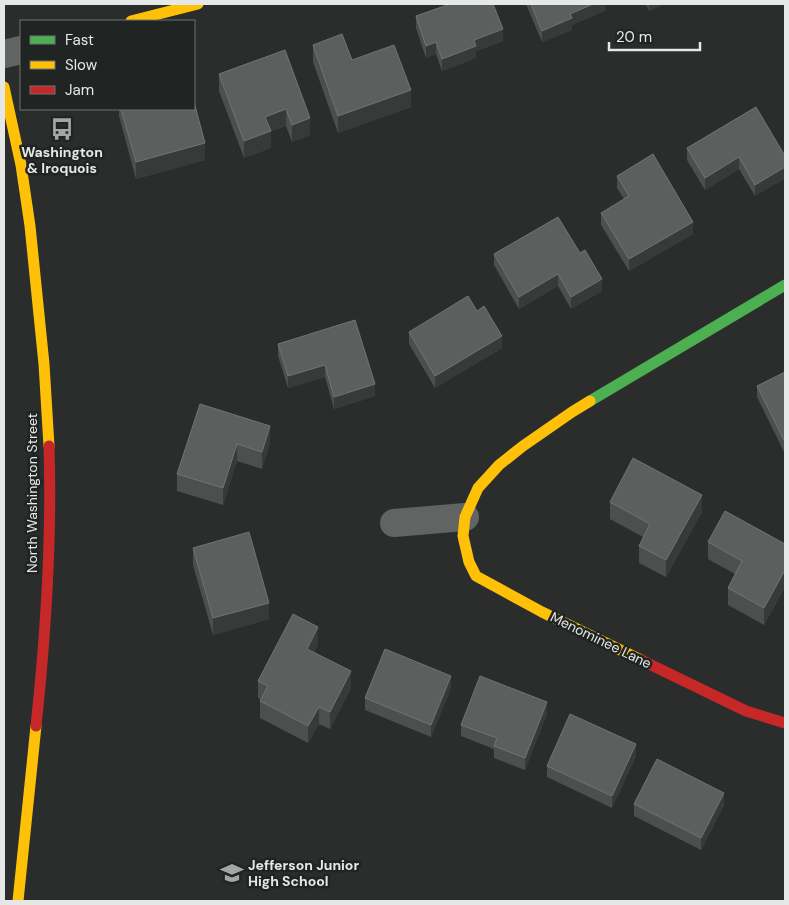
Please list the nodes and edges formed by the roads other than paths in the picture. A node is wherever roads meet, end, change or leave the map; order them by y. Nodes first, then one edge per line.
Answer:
1 (198, 4) edge
2 (134, 20) edge
3 (20, 50) edge
4 (4, 54) edge
5 (4, 87) edge
6 (785, 285) edge
7 (465, 517) junction
8 (394, 524) dead end
9 (785, 723) edge
10 (18, 901) edge

1 - 2 street
3 - 4 street
5 - 10 street, North Washington Street
6 - 7 street, Menominee Lane
7 - 8 street
7 - 9 street, Menominee Lane

